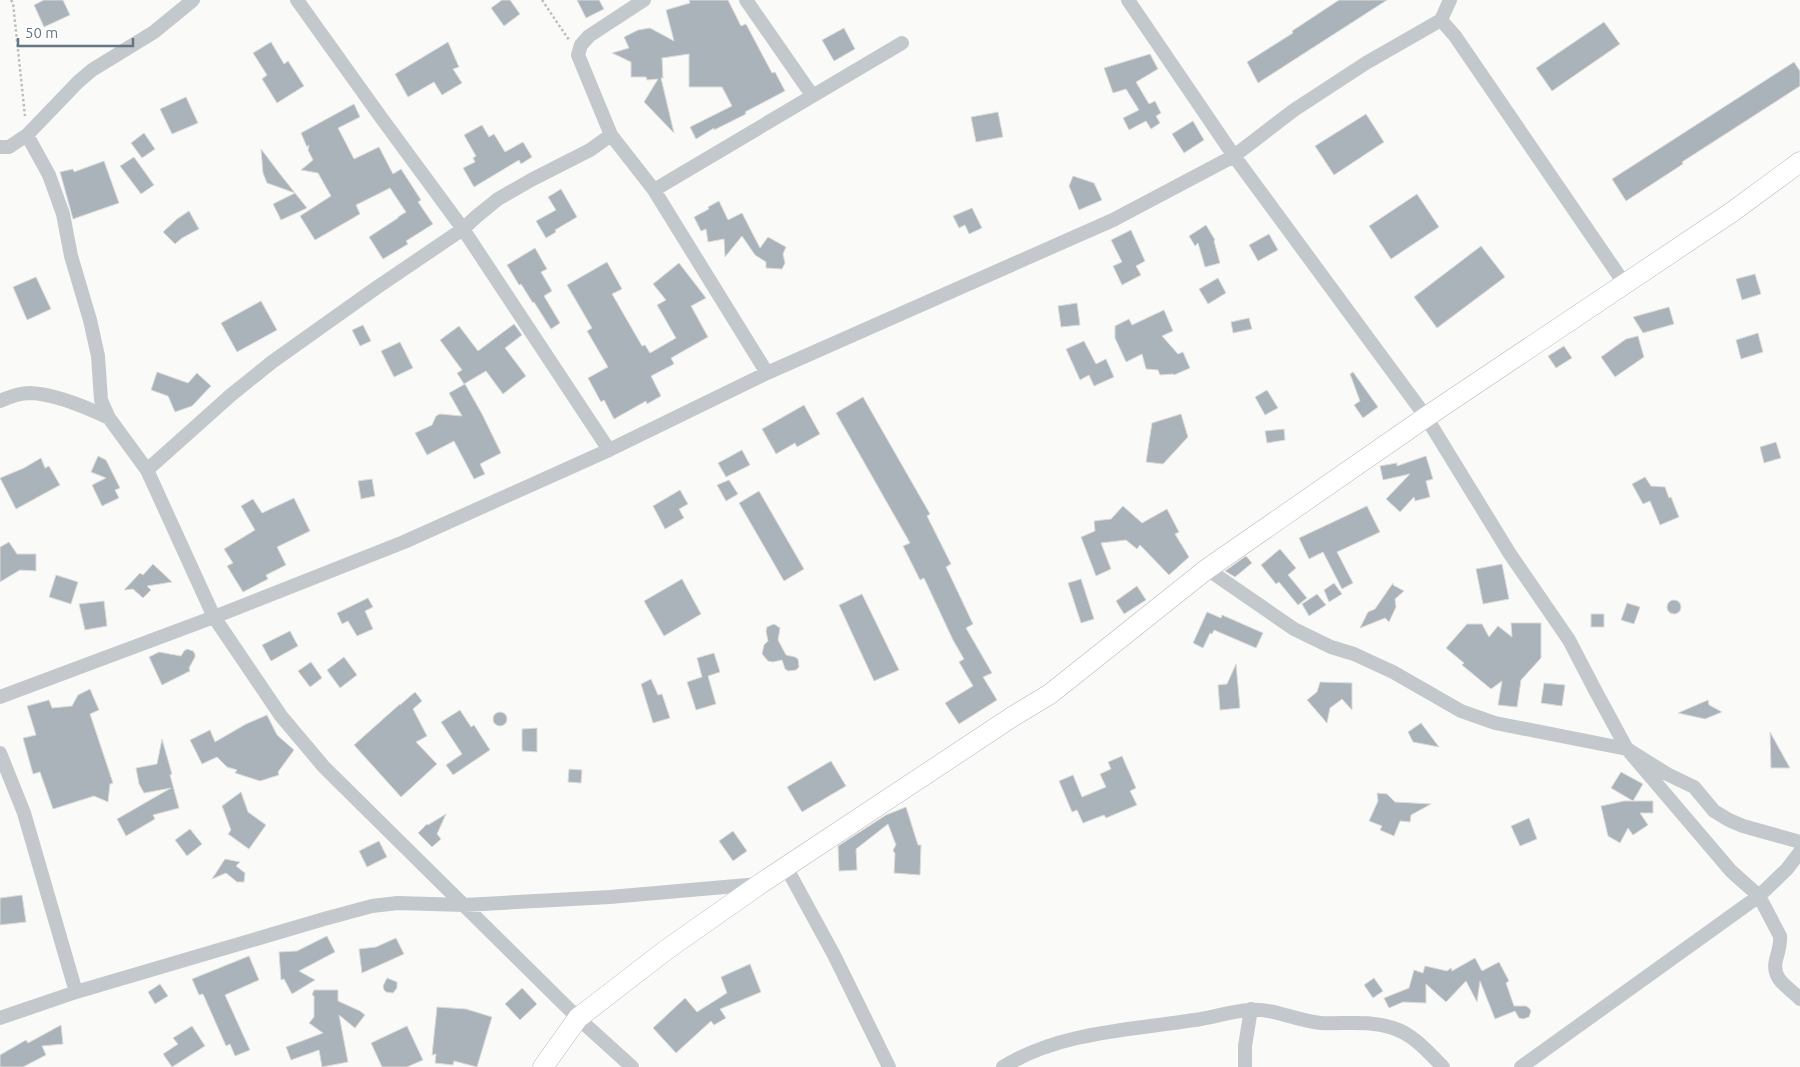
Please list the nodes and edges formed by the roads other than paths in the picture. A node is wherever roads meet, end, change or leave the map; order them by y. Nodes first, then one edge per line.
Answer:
1 (193, 0) edge
2 (297, 0) edge
3 (644, 0) edge
4 (746, 0) edge
5 (1128, 0) edge
6 (1450, 0) edge
7 (1441, 20) junction
8 (902, 43) dead end
9 (812, 95) junction
10 (27, 134) junction
11 (611, 134) junction
12 (0, 147) edge
13 (1234, 156) junction
14 (1800, 162) edge
15 (654, 190) junction
16 (463, 229) junction
17 (1624, 283) junction
18 (767, 373) junction
19 (0, 401) edge
20 (1426, 417) junction
21 (109, 418) junction
22 (609, 450) junction
23 (147, 470) junction
24 (1206, 570) junction
25 (214, 617) junction
26 (0, 697) edge
27 (1627, 749) junction
28 (0, 753) edge
29 (1800, 842) edge
30 (1800, 852) edge
31 (786, 867) junction
32 (760, 884) junction
33 (1759, 896) junction
34 (464, 905) junction
35 (76, 992) junction
36 (1800, 999) edge
37 (1250, 1010) junction
38 (0, 1018) edge
39 (578, 1018) junction
40 (543, 1067) edge
41 (632, 1067) edge
42 (889, 1067) edge
43 (1003, 1067) edge
44 (1245, 1067) edge
45 (1443, 1067) edge
46 (1521, 1067) edge

1 - 10 street
2 - 16 street
3 - 11 street
4 - 9 street
5 - 13 street
6 - 7 street
7 - 13 street
7 - 17 street
8 - 9 street
9 - 15 street
10 - 12 street
10 - 21 street
11 - 15 street
11 - 16 street
13 - 18 street
13 - 20 street
14 - 17 main road
15 - 18 street
16 - 22 street
16 - 23 street
17 - 20 main road
18 - 22 street
19 - 21 street
20 - 24 main road
20 - 27 street
21 - 23 street
22 - 25 street
23 - 25 street
24 - 27 street
24 - 31 main road
25 - 26 street
25 - 34 street
27 - 29 street
27 - 33 street
28 - 35 street
30 - 33 street
31 - 32 main road
31 - 42 street
32 - 34 street
32 - 39 main road
33 - 36 street
33 - 46 street
34 - 35 street
34 - 39 street
35 - 38 street
37 - 43 street
37 - 44 street
37 - 45 street
39 - 40 main road
39 - 41 street

